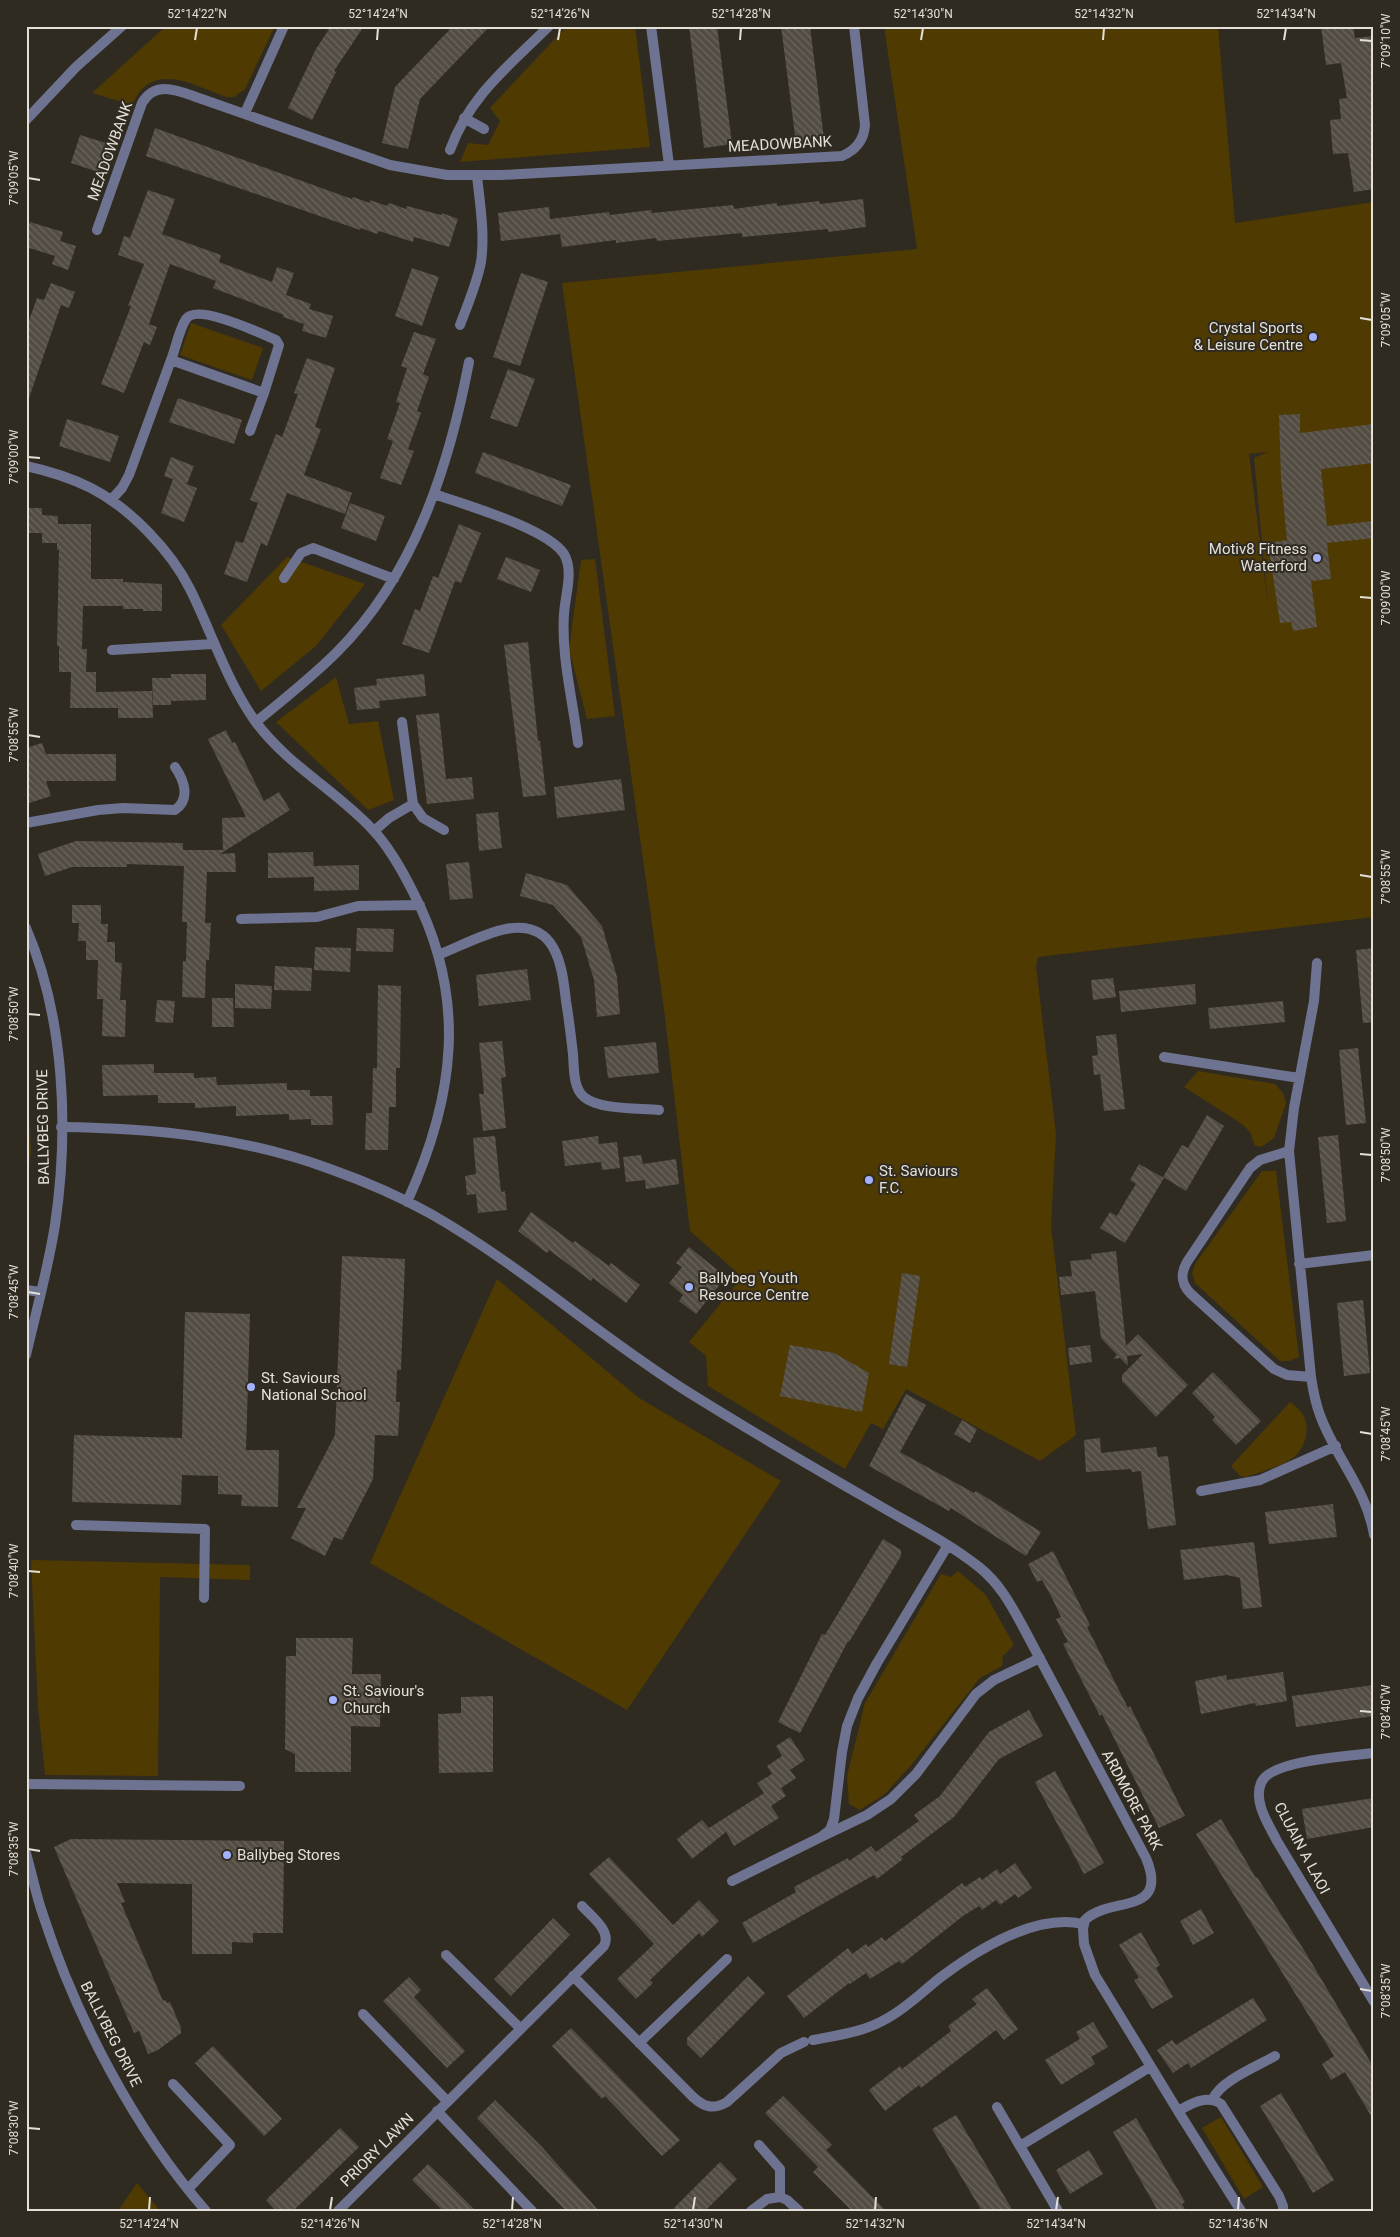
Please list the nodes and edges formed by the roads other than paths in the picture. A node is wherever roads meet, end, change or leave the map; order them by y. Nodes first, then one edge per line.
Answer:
1 (122, 26) edge
2 (284, 26) edge
3 (549, 26) edge
4 (651, 26) edge
5 (854, 26) edge
6 (245, 113) junction
7 (464, 118) junction
8 (26, 120) edge
9 (484, 129) dead end
10 (450, 150) dead end
11 (669, 165) junction
12 (477, 176) junction
13 (97, 230) dead end
14 (460, 325) dead end
15 (171, 360) junction
16 (469, 362) dead end
17 (264, 393) junction
18 (250, 431) dead end
19 (26, 466) edge
20 (434, 494) junction
21 (111, 500) junction
22 (284, 578) dead end
23 (394, 579) junction
24 (213, 644) junction
25 (112, 650) dead end
26 (256, 722) junction
27 (402, 722) dead end
28 (578, 743) dead end
29 (175, 767) dead end
30 (413, 804) junction
31 (26, 822) edge
32 (444, 830) dead end
33 (374, 831) junction
34 (420, 905) junction
35 (241, 919) dead end
36 (26, 928) edge
37 (438, 955) junction
38 (1317, 963) dead end
39 (1164, 1057) dead end
40 (1299, 1078) junction
41 (659, 1110) dead end
42 (62, 1127) junction
43 (1289, 1151) junction
44 (407, 1202) junction
45 (1374, 1255) edge
46 (1300, 1264) junction
47 (26, 1290) edge
48 (41, 1292) junction
49 (26, 1355) edge
50 (1311, 1377) junction
51 (1336, 1446) junction
52 (1202, 1491) dead end
53 (76, 1525) dead end
54 (1374, 1535) edge
55 (948, 1545) junction
56 (204, 1598) dead end
57 (1040, 1658) junction
58 (1374, 1753) edge
59 (26, 1784) edge
60 (240, 1786) dead end
61 (821, 1837) junction
62 (26, 1853) edge
63 (732, 1881) dead end
64 (582, 1906) dead end
65 (1084, 1924) junction
66 (446, 1955) dead end
67 (727, 1959) dead end
68 (573, 1976) junction
69 (1374, 2002) edge
70 (363, 2014) dead end
71 (520, 2028) junction
72 (639, 2043) junction
73 (1275, 2056) dead end
74 (1150, 2067) junction
75 (173, 2084) dead end
76 (1213, 2099) junction
77 (447, 2101) junction
78 (996, 2107) dead end
79 (437, 2111) junction
80 (1178, 2111) junction
81 (759, 2145) dead end
82 (1020, 2146) junction
83 (188, 2189) junction
84 (780, 2197) junction
85 (206, 2211) edge
86 (338, 2211) edge
87 (532, 2211) edge
88 (751, 2211) edge
89 (799, 2211) edge
90 (1058, 2211) edge
91 (1241, 2211) edge
92 (1283, 2211) edge

1 - 8 street
2 - 6 street
3 - 7 street
4 - 11 street
5 - 11 street, MEADOWBANK
6 - 12 street, MEADOWBANK
6 - 13 street, MEADOWBANK
7 - 9 street
7 - 10 street
11 - 12 street, MEADOWBANK
12 - 14 street
15 - 17 street
15 - 17 street
15 - 21 street
16 - 20 street
17 - 18 street
19 - 21 street
20 - 23 street
20 - 28 street
21 - 24 street
22 - 23 street
23 - 26 street
24 - 25 street
24 - 26 street
26 - 33 street
27 - 30 street
29 - 31 street
30 - 32 street
30 - 33 street
33 - 34 street
34 - 35 street
34 - 37 street
36 - 42 street, BALLYBEG DRIVE
37 - 41 street
37 - 44 street
38 - 40 street
39 - 40 street
40 - 43 street
42 - 44 street, ARDMORE PARK
42 - 48 street, BALLYBEG DRIVE
43 - 46 street
43 - 50 street
44 - 55 street, ARDMORE PARK
45 - 46 street
46 - 50 street
47 - 48 street
48 - 49 street, BALLYBEG DRIVE
50 - 51 street
51 - 52 street
51 - 54 street
53 - 56 street
55 - 57 street, ARDMORE PARK
55 - 61 street
57 - 61 street
57 - 65 street, ARDMORE PARK
58 - 69 street, CLUAIN A LAOI
59 - 60 street
61 - 63 street
62 - 83 street, BALLYBEG DRIVE
64 - 68 street, PRIORY LAWN
65 - 72 street
65 - 74 street
66 - 71 street
67 - 72 street
68 - 71 street, PRIORY LAWN
68 - 72 street
70 - 77 street
71 - 77 street, PRIORY LAWN
73 - 76 street
74 - 80 street
74 - 82 street
75 - 83 street
76 - 80 street
76 - 92 street
77 - 79 street, PRIORY LAWN
78 - 82 street
79 - 86 street, PRIORY LAWN
79 - 87 street
80 - 91 street
81 - 84 street
82 - 90 street
83 - 85 street, BALLYBEG DRIVE
84 - 88 street
84 - 89 street

